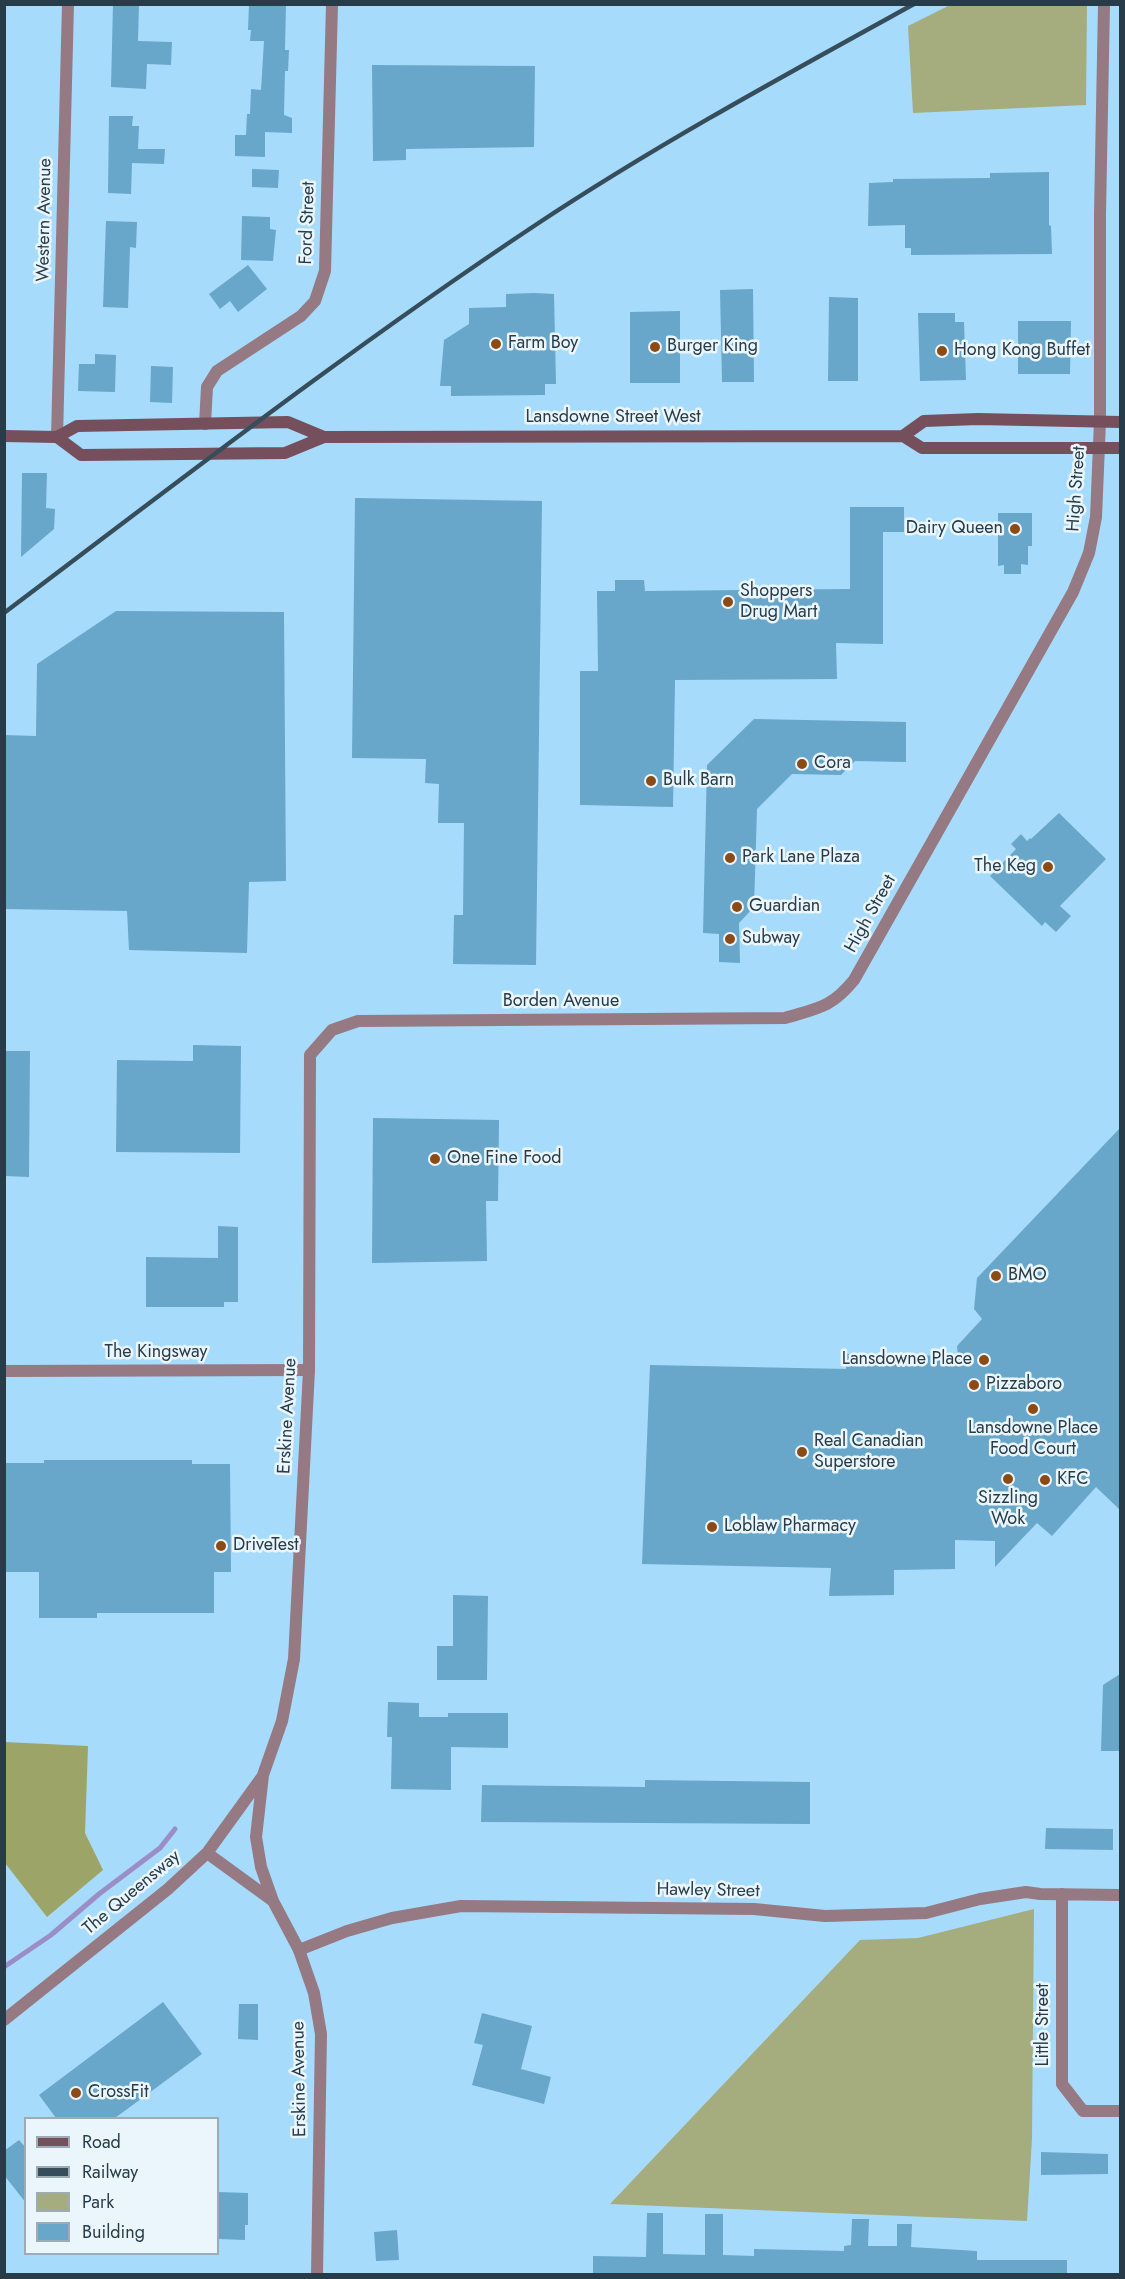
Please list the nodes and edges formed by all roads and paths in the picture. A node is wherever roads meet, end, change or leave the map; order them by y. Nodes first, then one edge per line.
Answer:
1 (68, 4) edge
2 (332, 4) edge
3 (1104, 4) edge
4 (1100, 421) junction
5 (1120, 422) edge
6 (205, 424) junction
7 (4, 436) edge
8 (903, 436) junction
9 (57, 437) junction
10 (324, 437) junction
11 (1098, 448) junction
12 (1120, 448) edge
13 (823, 1007) joint
14 (310, 1055) joint
15 (309, 1370) junction
16 (4, 1371) edge
17 (263, 1775) junction
18 (207, 1853) junction
19 (1062, 1894) junction
20 (1120, 1895) edge
21 (273, 1901) junction
22 (299, 1950) junction
23 (4, 2020) edge
24 (1120, 2111) edge
25 (317, 2274) edge

1 - 9 street, Western Avenue
2 - 6 street, Ford Street
3 - 4 street, High Street
4 - 5 main road
4 - 8 main road
4 - 11 street, High Street
6 - 9 main road, Lansdowne Street West
6 - 10 main road, Lansdowne Street West
7 - 9 main road, Lansdowne Street West
8 - 10 main road, Lansdowne Street West
8 - 11 main road, Lansdowne Street West
9 - 10 main road, Lansdowne Street West
11 - 12 main road, Lansdowne Street West
11 - 13 street, High Street
13 - 14 street, Borden Avenue
14 - 15 street, Erskine Avenue
15 - 16 street, The Kingsway
15 - 17 street, Erskine Avenue
17 - 18 street, The Queensway
17 - 21 street
18 - 21 street, Erskine Avenue
18 - 23 street, The Queensway
19 - 20 street, Hawley Street
19 - 22 street, Hawley Street
19 - 24 street, Little Street
21 - 22 street, Erskine Avenue
22 - 25 street, Erskine Avenue

